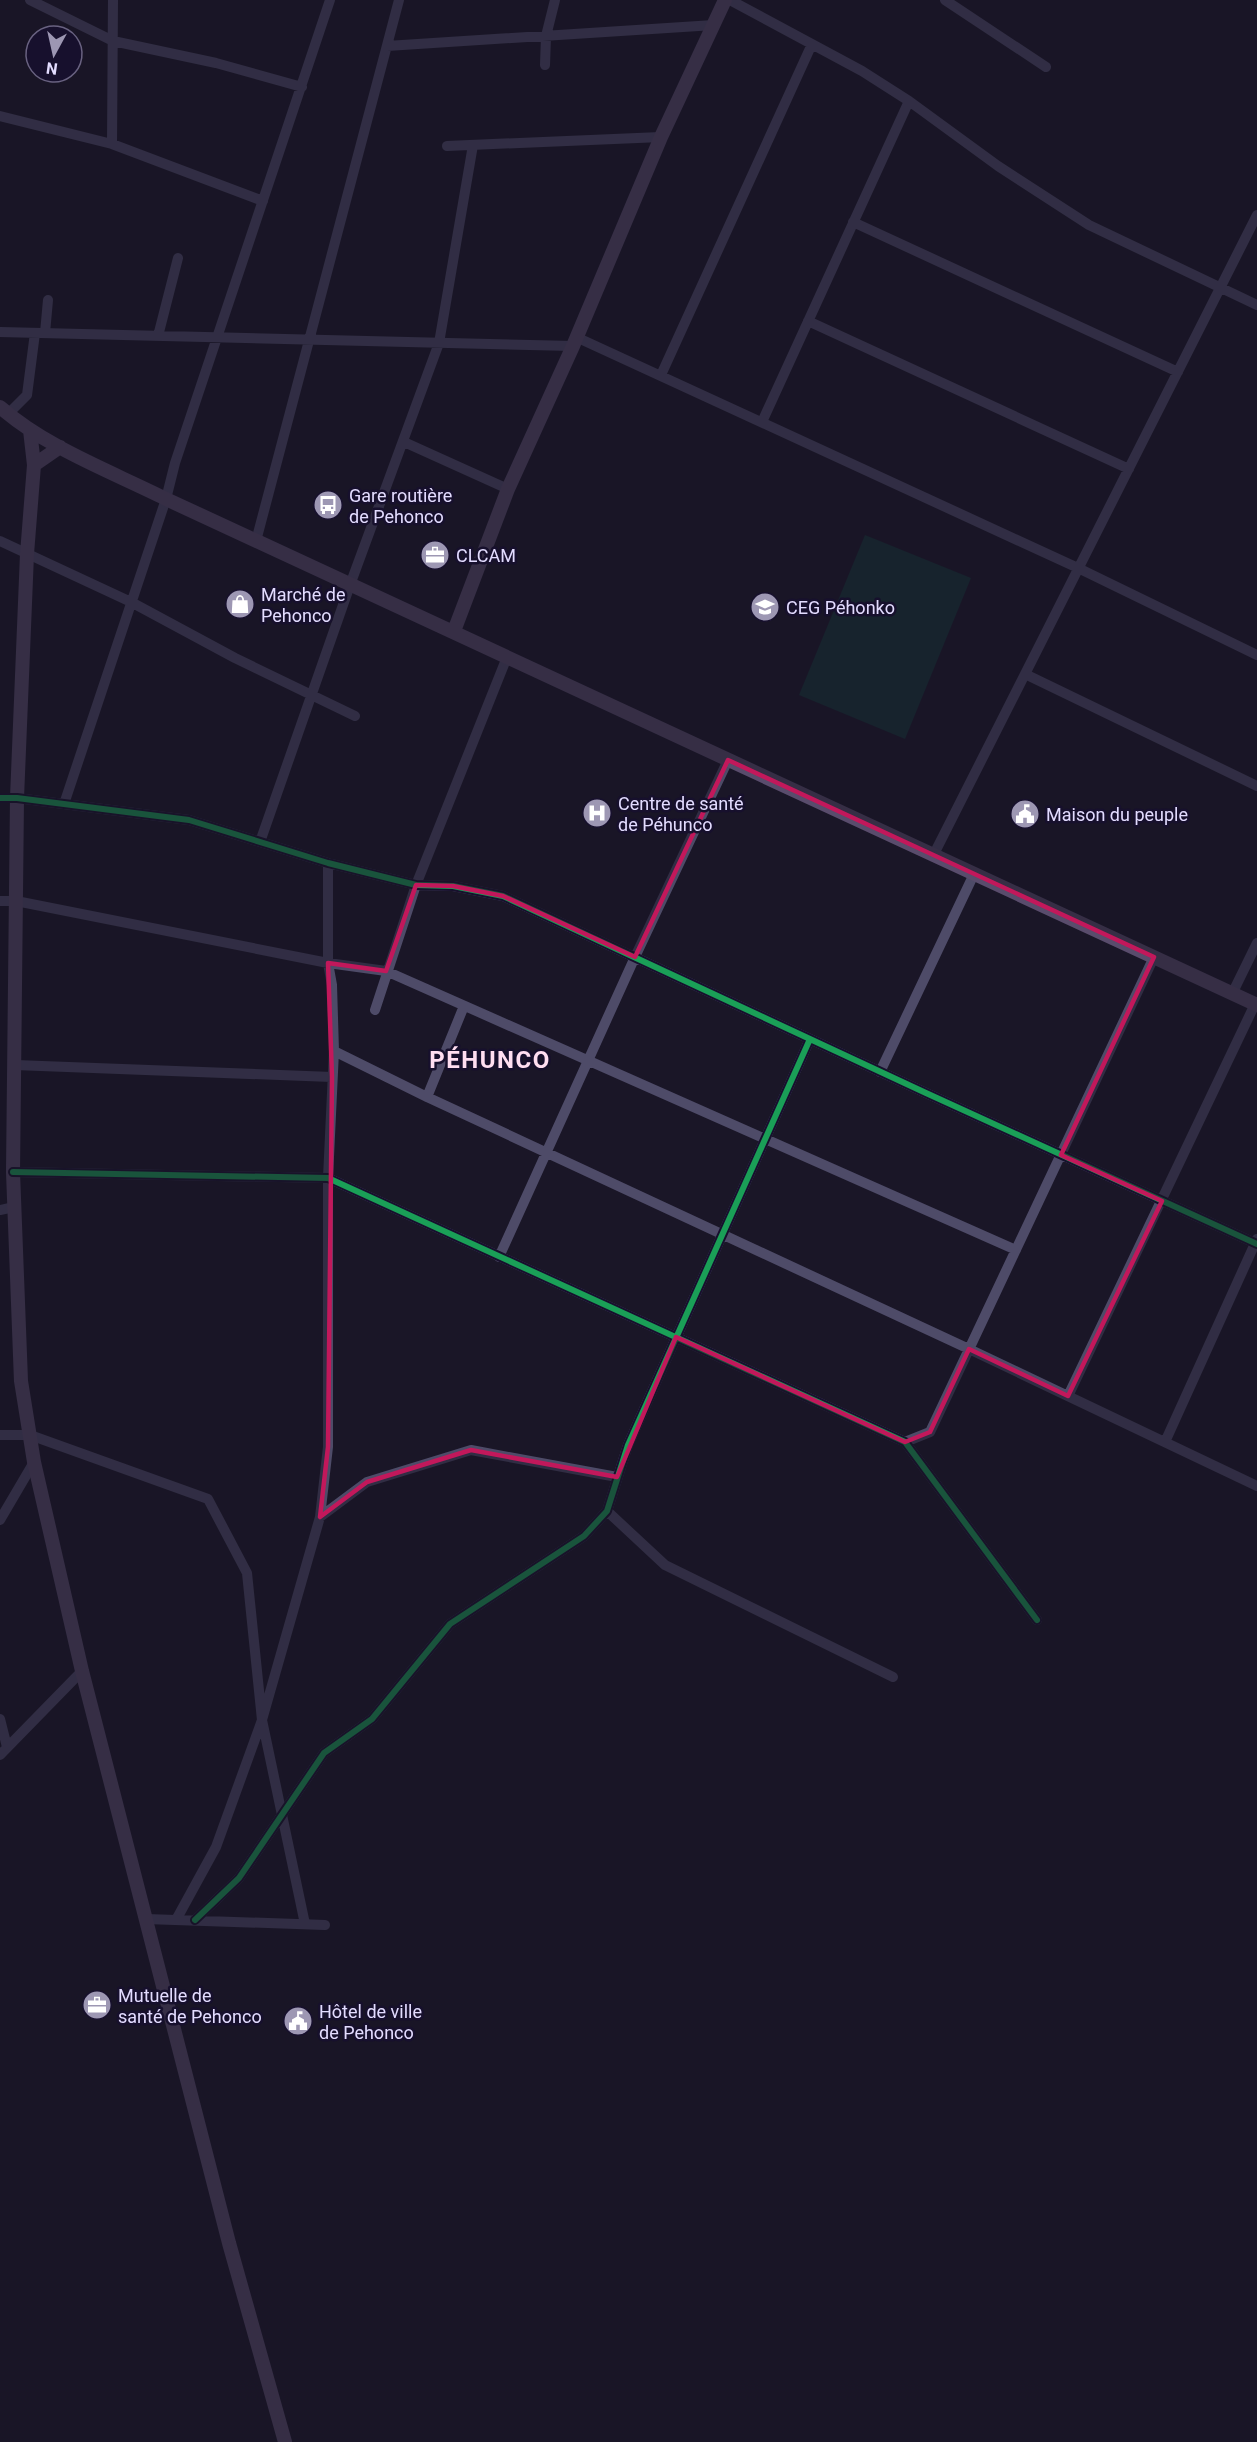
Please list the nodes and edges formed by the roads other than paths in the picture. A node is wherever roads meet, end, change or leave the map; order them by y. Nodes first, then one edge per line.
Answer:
1 (30, 0) edge
2 (113, 0) edge
3 (330, 0) edge
4 (399, 0) edge
5 (555, 0) edge
6 (725, 0) edge
7 (730, 0) edge
8 (945, 0) edge
9 (714, 25) junction
10 (546, 36) junction
11 (113, 40) junction
12 (812, 44) junction
13 (387, 46) junction
14 (545, 65) dead end
15 (1046, 67) dead end
16 (302, 87) junction
17 (909, 101) junction
18 (0, 116) edge
19 (661, 137) junction
20 (112, 144) junction
21 (473, 145) junction
22 (447, 146) dead end
23 (263, 201) junction
24 (1257, 214) edge
25 (853, 222) junction
26 (178, 258) dead end
27 (1220, 289) junction
28 (48, 300) dead end
29 (1257, 305) edge
30 (808, 321) junction
31 (0, 332) edge
32 (40, 333) junction
33 (158, 336) junction
34 (217, 337) junction
35 (309, 339) junction
36 (574, 341) junction
37 (439, 343) junction
38 (1178, 372) junction
39 (661, 375) junction
40 (4, 411) edge
41 (762, 422) junction
42 (30, 430) junction
43 (404, 442) junction
44 (60, 447) junction
45 (34, 465) junction
46 (1129, 469) junction
47 (508, 489) junction
48 (166, 499) junction
49 (0, 541) edge
50 (256, 541) junction
51 (27, 554) junction
52 (1078, 568) junction
53 (350, 585) junction
54 (131, 602) junction
55 (454, 631) junction
56 (1257, 656) edge
57 (507, 657) junction
58 (1025, 674) junction
59 (312, 695) junction
60 (355, 716) dead end
61 (728, 760) junction
62 (1257, 786) edge
63 (0, 798) edge
64 (17, 798) junction
65 (64, 804) junction
66 (260, 842) junction
67 (933, 856) junction
68 (328, 863) junction
69 (974, 874) junction
70 (416, 885) junction
71 (0, 901) edge
72 (16, 901) junction
73 (1257, 943) edge
74 (634, 957) junction
75 (1154, 957) junction
76 (328, 963) junction
77 (386, 971) junction
78 (1232, 993) junction
79 (1256, 1005) edge
80 (464, 1006) junction
81 (375, 1010) dead end
82 (810, 1039) junction
83 (334, 1052) junction
84 (588, 1060) junction
85 (15, 1065) junction
86 (880, 1072) junction
87 (332, 1077) junction
88 (427, 1097) junction
89 (765, 1139) junction
90 (546, 1153) junction
91 (1061, 1155) junction
92 (13, 1172) junction
93 (328, 1178) junction
94 (1162, 1201) junction
95 (0, 1208) edge
96 (14, 1208) junction
97 (722, 1234) junction
98 (1256, 1242) edge
99 (1016, 1250) junction
100 (499, 1257) junction
101 (676, 1337) junction
102 (969, 1349) junction
103 (1068, 1396) junction
104 (0, 1435) edge
105 (30, 1436) junction
106 (905, 1442) junction
107 (1165, 1442) junction
108 (34, 1462) junction
109 (617, 1477) junction
110 (1256, 1483) edge
111 (607, 1511) junction
112 (320, 1517) junction
113 (0, 1520) edge
114 (1036, 1620) dead end
115 (81, 1671) junction
116 (893, 1677) dead end
117 (0, 1719) edge
118 (262, 1720) junction
119 (4, 1751) edge
120 (282, 1814) junction
121 (146, 1919) junction
122 (176, 1920) junction
123 (195, 1920) junction
124 (305, 1924) junction
125 (326, 1925) dead end
126 (285, 2442) edge

1 - 11 street
2 - 11 street
3 - 16 street
4 - 13 street
5 - 10 street
6 - 9 main road
7 - 12 street
8 - 15 street
9 - 10 street
9 - 19 main road
10 - 13 street
10 - 14 street
11 - 16 street
11 - 20 street
12 - 17 street
12 - 39 street
13 - 35 street
16 - 23 street
17 - 25 street
17 - 27 street
18 - 20 street
19 - 21 street
19 - 36 main road
20 - 23 street
21 - 22 street
21 - 37 street
23 - 34 street
24 - 27 street
25 - 30 street
25 - 38 street
26 - 33 street
27 - 29 street
27 - 38 street
28 - 32 street
30 - 41 street
30 - 46 street
31 - 32 street
32 - 33 street
32 - 40 street
33 - 34 street
34 - 35 street
34 - 48 street
35 - 37 street
35 - 50 street
36 - 37 street
36 - 39 street
36 - 47 main road
37 - 43 street
38 - 46 street
39 - 41 street
40 - 42 main road
41 - 52 street
42 - 44 main road
42 - 45 main road
43 - 47 street
43 - 53 street
44 - 45 main road
44 - 48 main road
45 - 51 main road
46 - 52 street
47 - 55 main road
48 - 50 main road
48 - 54 street
49 - 51 street
50 - 53 main road
51 - 54 street
51 - 64 main road
52 - 56 street
52 - 58 street
53 - 55 main road
53 - 59 street
54 - 59 street
54 - 65 street
55 - 57 main road
57 - 61 main road
57 - 70 street
58 - 62 street
58 - 67 street
59 - 60 street
59 - 66 street
61 - 67 main road
61 - 74 street
63 - 64 street
64 - 65 street
64 - 72 main road
65 - 66 street
66 - 68 street
67 - 69 main road
68 - 70 street
68 - 76 street
69 - 75 main road
69 - 86 street
70 - 74 street
70 - 77 street
71 - 72 street
72 - 76 street
72 - 85 main road
73 - 78 street
74 - 82 street
74 - 84 street
75 - 78 main road
75 - 91 street
76 - 77 street
76 - 83 street
77 - 80 street
77 - 81 street
78 - 79 main road
79 - 94 street
80 - 84 street
80 - 88 street
82 - 86 street
82 - 89 street
83 - 87 street
83 - 88 street
84 - 89 street
84 - 90 street
85 - 87 street
85 - 92 main road
86 - 91 street
87 - 93 street
88 - 90 street
89 - 97 street
89 - 99 street
90 - 97 street
90 - 100 street
91 - 94 street
91 - 99 street
92 - 93 street
92 - 96 main road
93 - 100 street
93 - 112 street
94 - 98 street
94 - 103 street
95 - 96 street
96 - 105 main road
97 - 101 street
97 - 102 street
98 - 107 street
99 - 102 street
100 - 101 street
101 - 106 street
101 - 109 street
102 - 103 street
102 - 106 street
103 - 107 street
104 - 105 street
105 - 108 main road
105 - 118 street
106 - 114 street
107 - 110 street
108 - 113 street
108 - 115 main road
109 - 111 street
109 - 112 street
111 - 116 street
111 - 120 street
112 - 118 street
115 - 119 street
115 - 121 main road
117 - 119 street
118 - 120 street
118 - 122 street
120 - 123 street
120 - 124 street
121 - 122 street
121 - 126 main road
122 - 123 street
123 - 124 street
124 - 125 street

